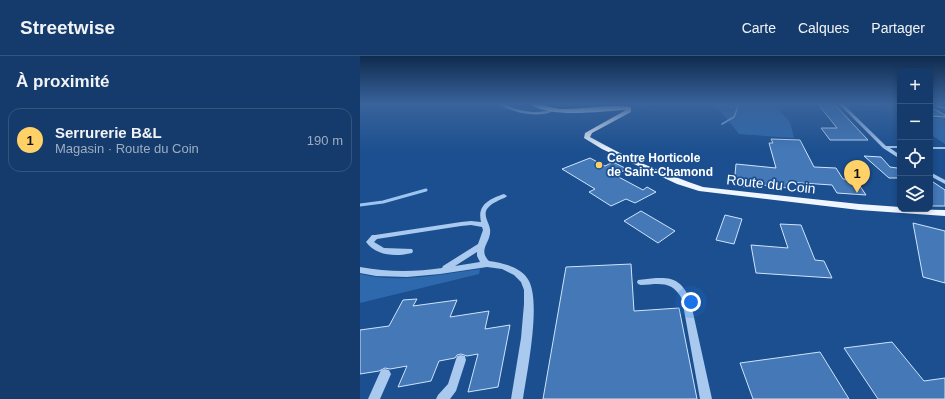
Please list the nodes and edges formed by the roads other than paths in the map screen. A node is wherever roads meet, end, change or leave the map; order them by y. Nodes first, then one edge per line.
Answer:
1 (611, 120) edge
2 (858, 120) edge
3 (886, 147) junction
4 (897, 147) edge
5 (933, 148) edge
6 (945, 148) edge
7 (897, 155) edge
8 (933, 176) edge
9 (945, 182) edge
10 (504, 196) dead end
11 (945, 213) edge
12 (485, 226) junction
13 (481, 246) junction
14 (409, 251) dead end
15 (487, 264) junction
16 (360, 270) edge
17 (441, 270) junction
18 (641, 282) dead end
19 (461, 360) dead end
20 (385, 374) dead end
21 (374, 399) edge
22 (442, 399) edge
23 (516, 399) edge
24 (706, 399) edge

1 - 11 main road, Route du Coin
2 - 3 street
3 - 4 street
3 - 7 street
5 - 6 street
8 - 9 street
10 - 12 street
12 - 13 street
12 - 14 street
13 - 15 street
13 - 17 street
15 - 17 street
15 - 23 street
16 - 17 street
18 - 24 street
19 - 22 street
20 - 21 street

